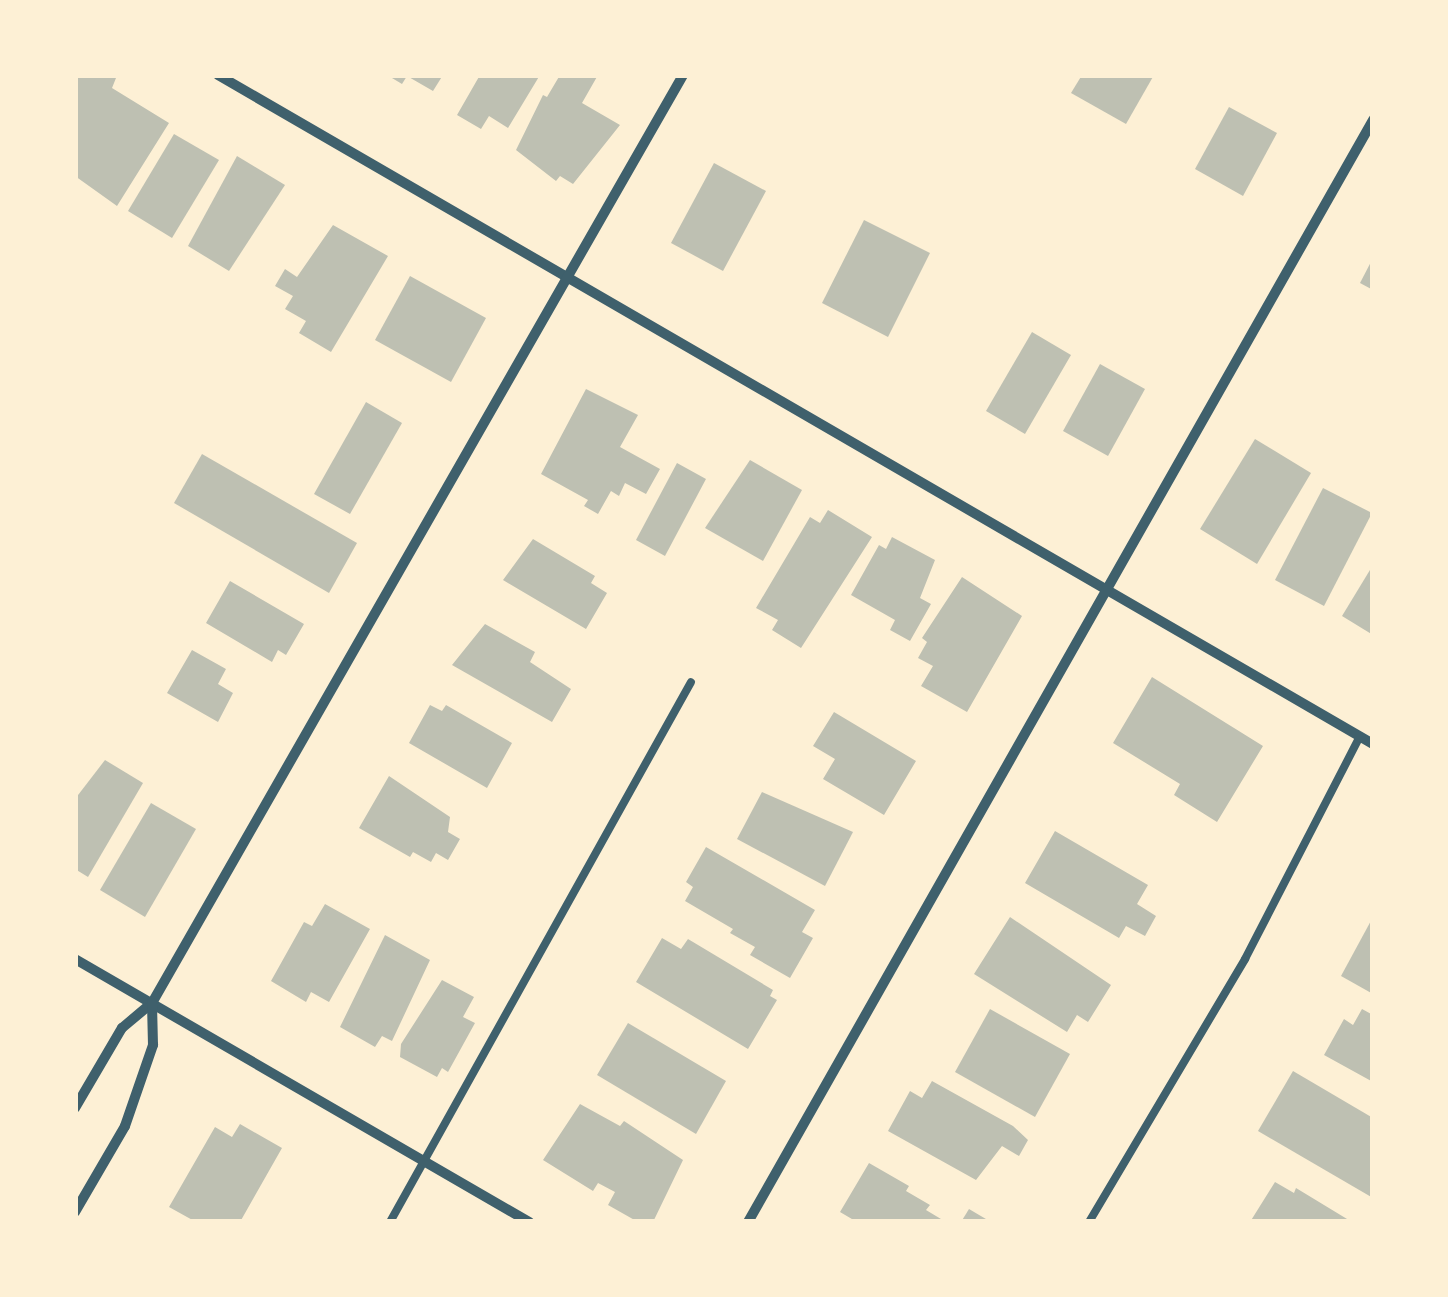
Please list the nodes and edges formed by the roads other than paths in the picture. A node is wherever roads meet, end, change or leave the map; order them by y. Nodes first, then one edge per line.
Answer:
1 (218, 75) edge
2 (683, 75) edge
3 (1373, 120) edge
4 (567, 277) junction
5 (1106, 590) junction
6 (691, 682) dead end
7 (1360, 736) junction
8 (1373, 744) edge
9 (75, 959) edge
10 (152, 1003) junction
11 (75, 1108) edge
12 (425, 1162) junction
13 (75, 1212) edge
14 (390, 1222) edge
15 (529, 1222) edge
16 (748, 1222) edge
17 (1088, 1222) edge

1 - 4 street
2 - 4 street
3 - 5 street
4 - 5 street
4 - 10 street
5 - 7 street
5 - 16 street
6 - 12 lane
7 - 8 street
7 - 17 lane
9 - 10 street
10 - 11 street
10 - 12 street
10 - 13 street
12 - 14 lane
12 - 15 street

